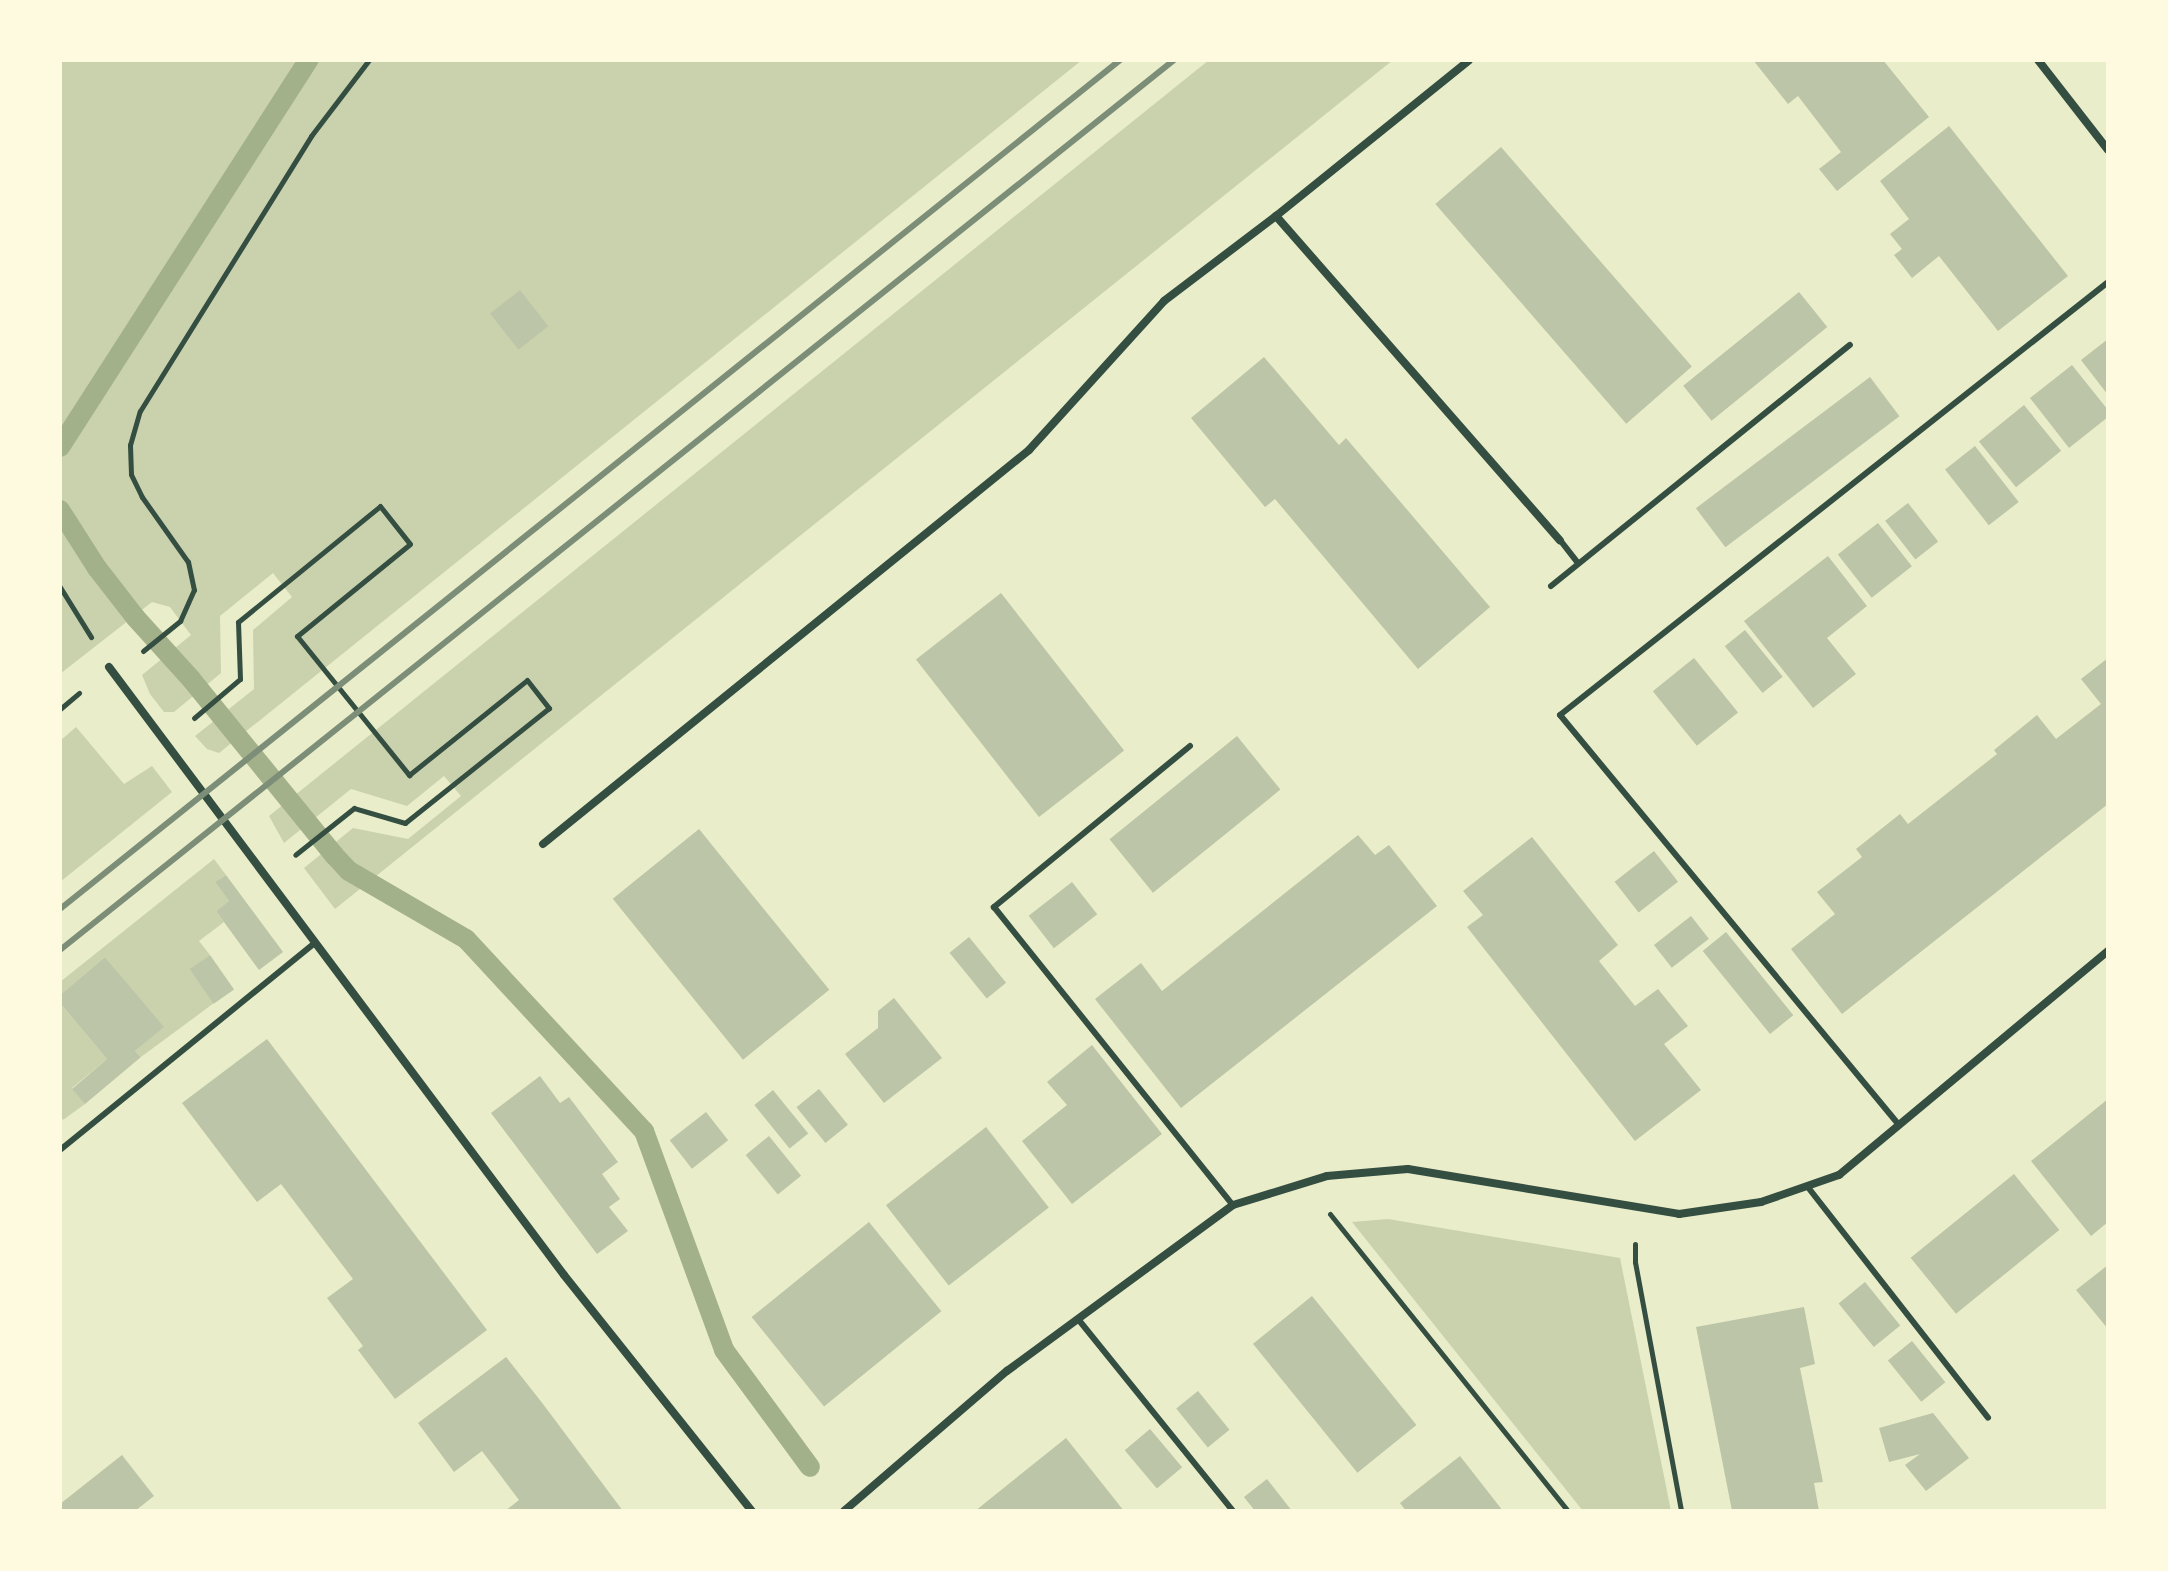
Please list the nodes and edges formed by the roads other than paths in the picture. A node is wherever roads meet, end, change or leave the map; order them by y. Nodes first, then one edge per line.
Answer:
1 (1469, 60) edge
2 (2038, 60) edge
3 (2108, 150) edge
4 (1276, 216) junction
5 (2108, 282) edge
6 (1850, 345) dead end
7 (1560, 540) joint
8 (1578, 563) junction
9 (1551, 586) dead end
10 (109, 667) road end
11 (1190, 746) dead end
12 (543, 844) dead end
13 (315, 943) junction
14 (2108, 951) edge
15 (1899, 1125) junction
16 (60, 1150) edge
17 (1807, 1186) junction
18 (1233, 1205) junction
19 (1078, 1319) junction
20 (1988, 1418) dead end
21 (752, 1511) edge
22 (844, 1511) edge
23 (1233, 1511) edge

1 - 4 street
2 - 3 street
4 - 7 street
4 - 12 street
5 - 15 lane
6 - 8 lane
7 - 8 lane
8 - 9 lane
10 - 13 street
11 - 18 lane
13 - 16 lane
13 - 21 street
14 - 15 street
15 - 17 street
17 - 18 street
17 - 20 lane
18 - 19 street
19 - 22 street
19 - 23 lane

